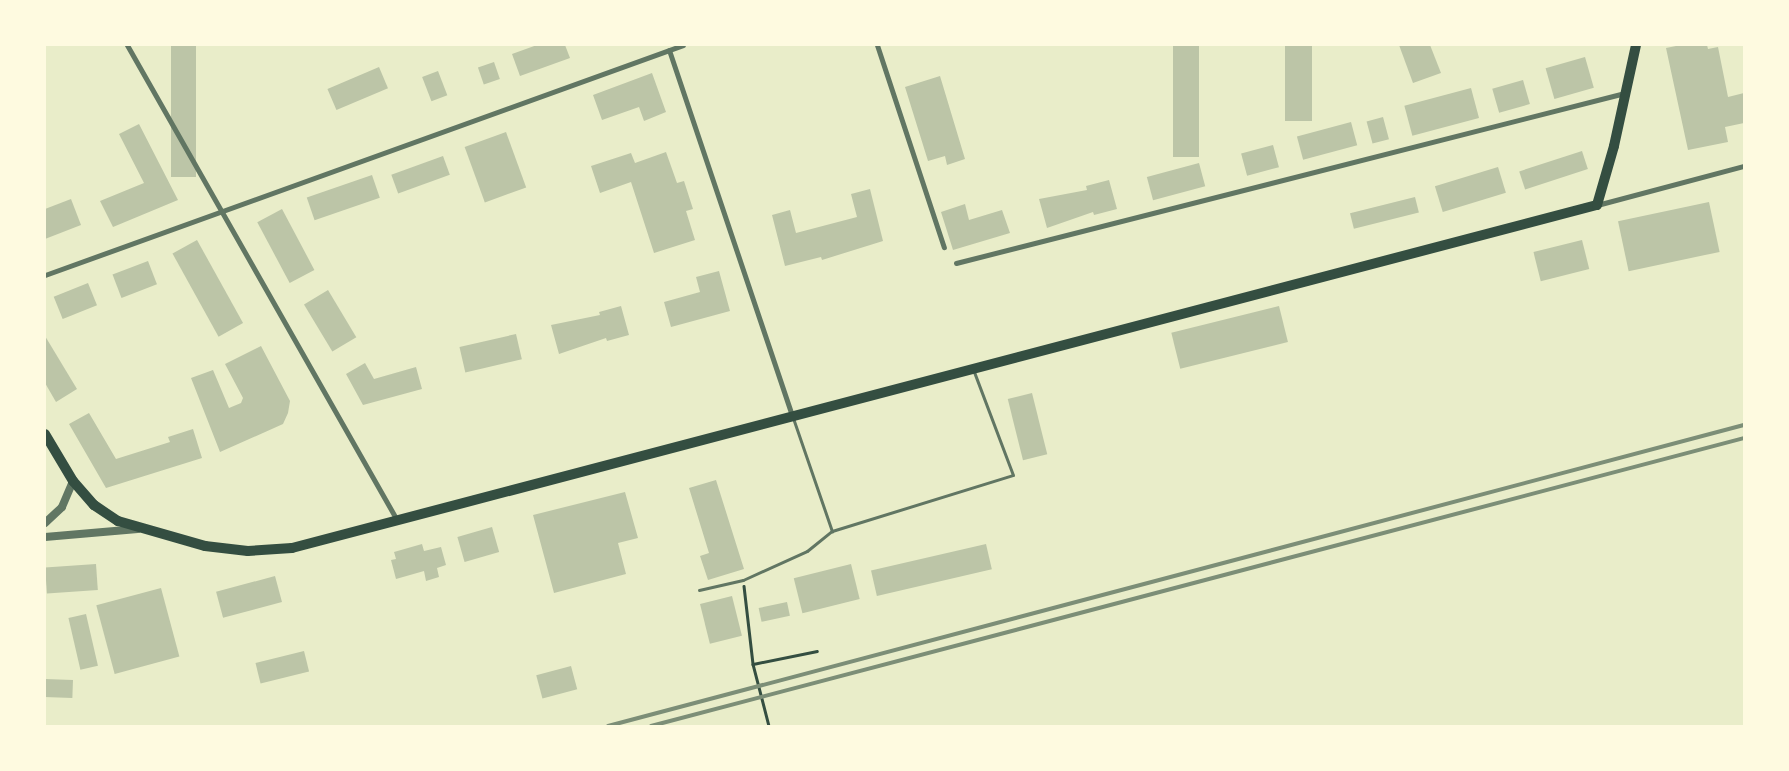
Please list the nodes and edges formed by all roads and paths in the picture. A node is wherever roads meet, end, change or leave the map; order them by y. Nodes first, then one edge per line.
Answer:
1 (127, 45) edge
2 (683, 45) edge
3 (878, 45) edge
4 (1636, 45) edge
5 (669, 50) junction
6 (1626, 93) junction
7 (1744, 166) edge
8 (1598, 205) junction
9 (222, 209) junction
10 (944, 247) dead end
11 (956, 263) dead end
12 (45, 275) edge
13 (973, 368) junction
14 (792, 416) junction
15 (45, 434) edge
16 (73, 481) junction
17 (397, 521) junction
18 (45, 523) edge
19 (140, 528) junction
20 (832, 531) junction
21 (45, 537) edge
22 (743, 580) junction
23 (699, 590) dead end
24 (817, 651) dead end
25 (753, 664) junction
26 (769, 726) edge

1 - 9 street
2 - 5 street
3 - 10 street
4 - 6 main road
5 - 9 street
5 - 14 street
6 - 8 main road
6 - 11 street
7 - 8 street
8 - 13 main road
9 - 12 street
9 - 17 street
13 - 14 main road
13 - 20 lane
14 - 17 main road
14 - 20 lane
15 - 16 main road
16 - 18 street
16 - 19 main road
17 - 19 main road
19 - 21 street
20 - 22 lane
22 - 23 lane
22 - 25 path
24 - 25 path
25 - 26 path

